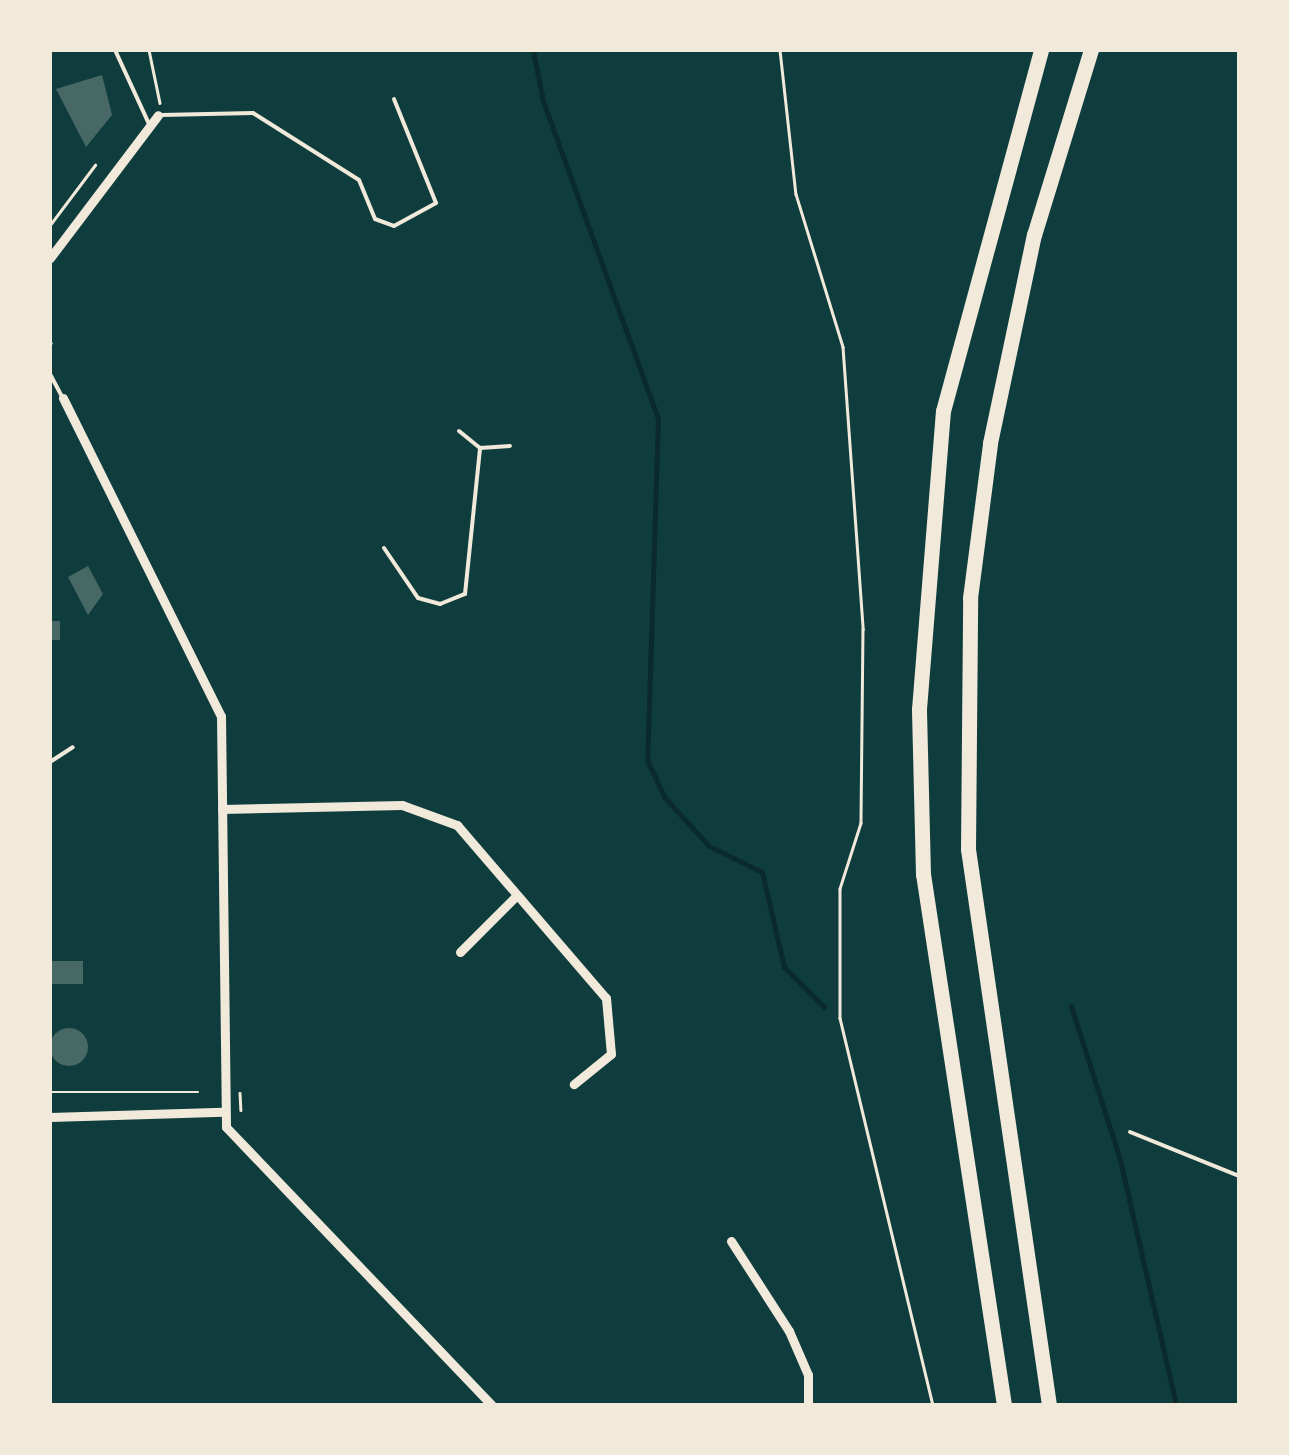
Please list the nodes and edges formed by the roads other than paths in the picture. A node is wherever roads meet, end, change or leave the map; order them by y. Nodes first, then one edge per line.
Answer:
1 (116, 50) edge
2 (1042, 50) edge
3 (1091, 50) edge
4 (394, 100) dead end
5 (158, 115) joint
6 (150, 126) junction
7 (50, 258) edge
8 (50, 374) edge
9 (63, 398) joint
10 (459, 431) dead end
11 (510, 446) dead end
12 (480, 448) junction
13 (384, 548) dead end
14 (73, 747) dead end
15 (50, 762) edge
16 (222, 810) junction
17 (516, 896) junction
18 (460, 952) dead end
19 (574, 1084) dead end
20 (224, 1112) junction
21 (50, 1116) edge
22 (1130, 1132) dead end
23 (1239, 1176) edge
24 (731, 1241) dead end
25 (492, 1405) edge
26 (808, 1405) edge
27 (1004, 1405) edge
28 (1048, 1405) edge

1 - 6 lane
2 - 27 highway
3 - 28 highway
4 - 5 lane
5 - 6 street
6 - 7 street
8 - 9 lane
9 - 16 street
10 - 12 lane
11 - 12 lane
12 - 13 lane
14 - 15 lane
16 - 17 street
16 - 20 street
17 - 18 street
17 - 19 street
20 - 21 street
20 - 25 street
22 - 23 lane
24 - 26 street

